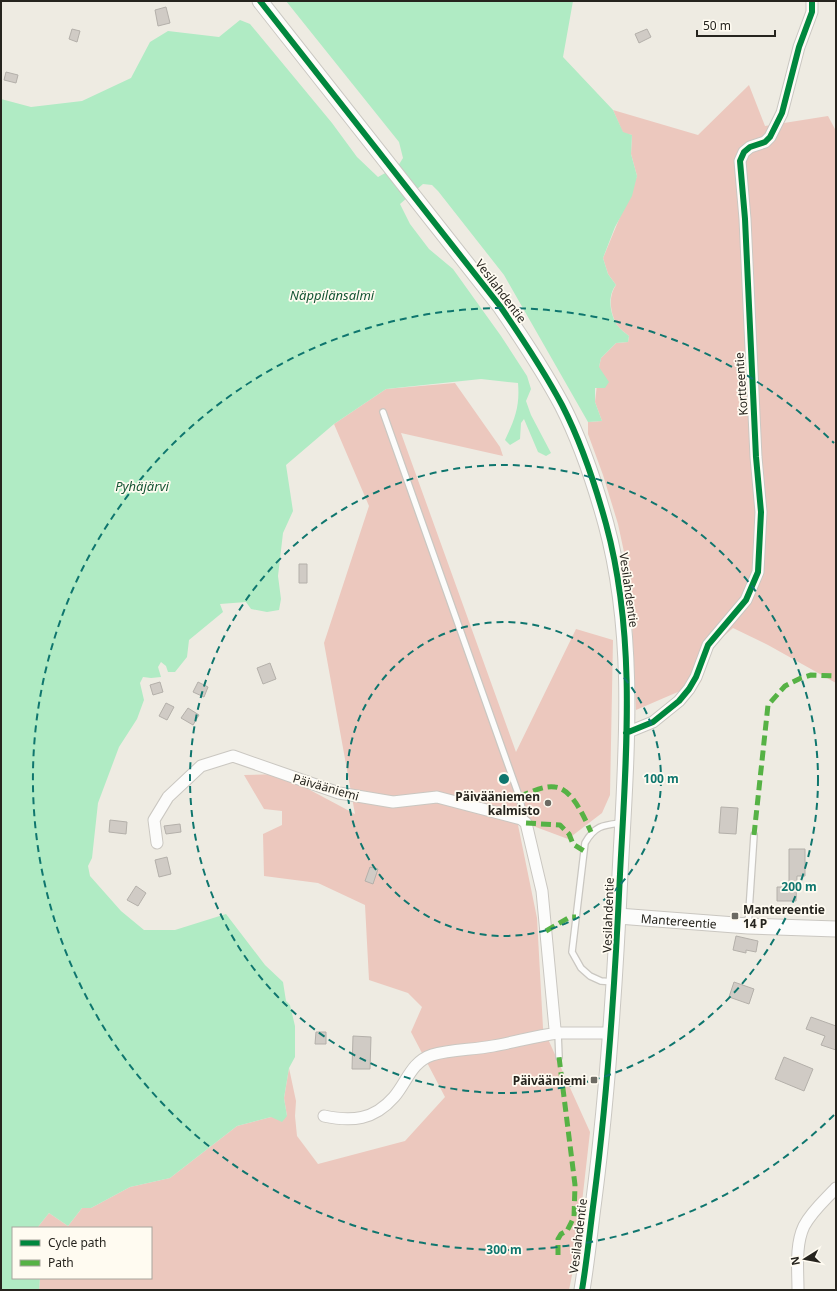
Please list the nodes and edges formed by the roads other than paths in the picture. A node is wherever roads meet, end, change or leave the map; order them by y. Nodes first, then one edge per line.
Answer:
1 (260, 1) edge
2 (812, 1) edge
3 (382, 412) dead end
4 (626, 734) junction
5 (526, 823) junction
6 (622, 823) junction
7 (754, 835) dead end
8 (157, 843) dead end
9 (618, 916) junction
10 (748, 926) junction
11 (836, 929) edge
12 (616, 982) junction
13 (558, 1033) junction
14 (611, 1033) junction
15 (559, 1057) dead end
16 (324, 1116) dead end
17 (836, 1188) edge
18 (582, 1290) edge
19 (798, 1290) edge

1 - 4 main road, Vesilahdentie
2 - 4 street, Kortteentie
3 - 5 lane
4 - 6 main road, Vesilahdentie
5 - 8 street, Päivääniemi
5 - 13 street
6 - 9 main road, Vesilahdentie
6 - 12 lane
7 - 10 lane
9 - 10 main road, Mantereentie
9 - 12 main road, Vesilahdentie
10 - 11 main road, Mantereentie
12 - 14 main road, Vesilahdentie
13 - 14 street
13 - 15 lane
13 - 16 street
14 - 18 main road, Vesilahdentie
17 - 19 street

